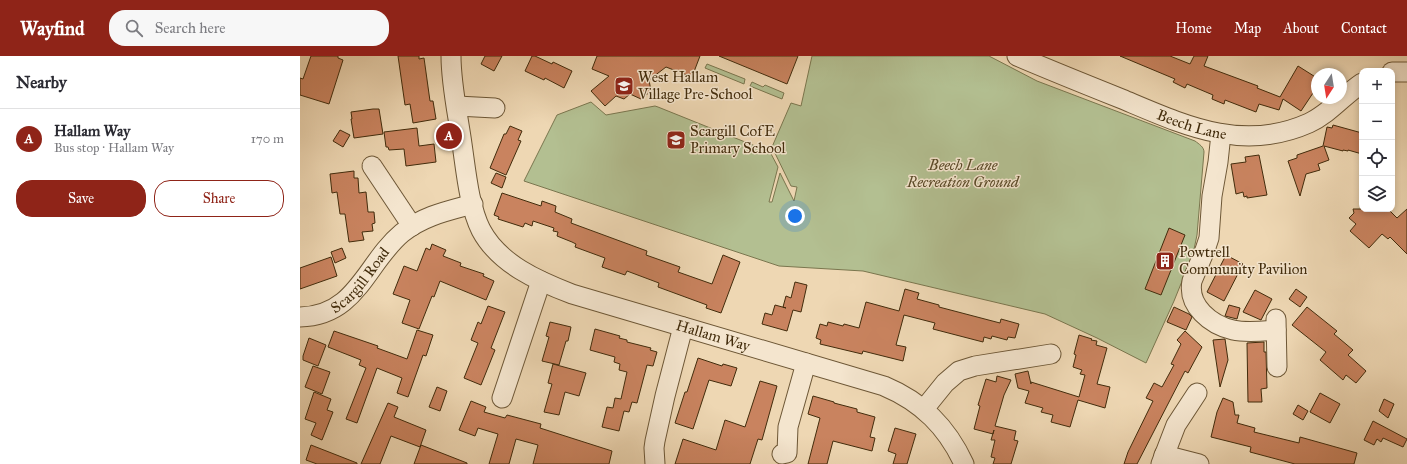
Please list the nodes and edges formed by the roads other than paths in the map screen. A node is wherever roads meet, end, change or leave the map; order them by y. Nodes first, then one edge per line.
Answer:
1 (451, 56) edge
2 (1017, 56) edge
3 (1395, 72) edge
4 (1407, 72) edge
5 (1359, 85) edge
6 (457, 106) junction
7 (495, 108) dead end
8 (1221, 134) junction
9 (372, 166) dead end
10 (473, 204) junction
11 (412, 226) junction
12 (541, 281) junction
13 (300, 317) edge
14 (683, 327) junction
15 (1051, 354) dead end
16 (806, 363) junction
17 (1277, 367) dead end
18 (1197, 393) dead end
19 (502, 398) dead end
20 (924, 409) junction
21 (782, 454) dead end
22 (1163, 459) edge
23 (655, 464) edge
24 (964, 464) edge
25 (1199, 464) edge

1 - 6 street, Hallam Way
2 - 8 street, Beech Lane
3 - 4 street
5 - 8 street, Beech Lane
6 - 7 street
6 - 10 street, Hallam Way
8 - 17 street
9 - 11 street
10 - 11 street, Scargill Road
10 - 12 street, Hallam Way
11 - 13 street, Scargill Road
12 - 14 street, Hallam Way
12 - 19 street
14 - 16 street, Hallam Way
14 - 23 street
15 - 20 street
16 - 20 street, Hallam Way
16 - 21 street
18 - 22 street
20 - 24 street, Hallam Way
22 - 25 street

